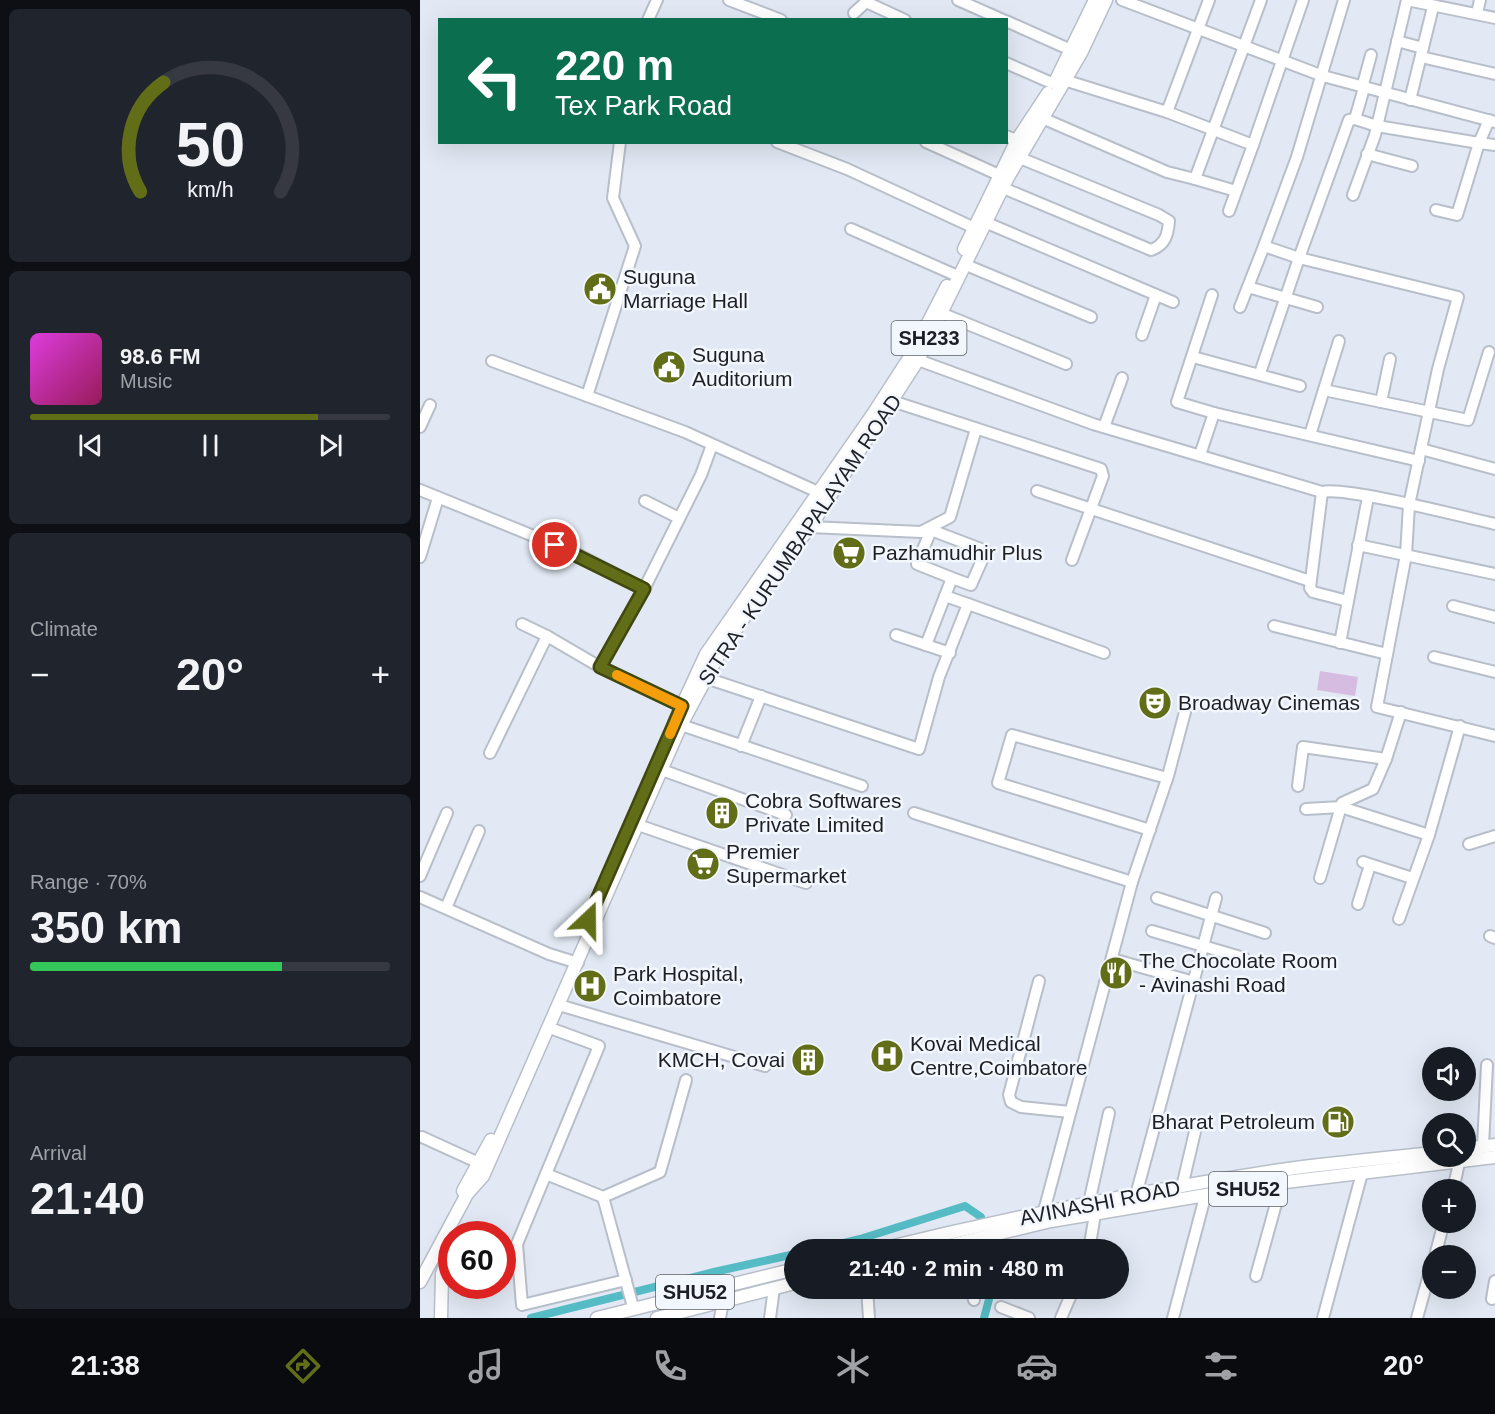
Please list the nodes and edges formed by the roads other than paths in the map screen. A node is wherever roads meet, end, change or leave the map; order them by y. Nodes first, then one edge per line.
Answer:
1 (657, 0) edge
2 (729, 0) edge
3 (958, 0) edge
4 (1122, 0) edge
5 (1209, 0) edge
6 (1261, 0) edge
7 (1303, 0) edge
8 (1344, 0) edge
9 (1407, 0) edge
10 (1480, 0) edge
11 (1095, 1) edge
12 (1456, 4) edge
13 (1433, 7) junction
14 (854, 13) dead end
15 (1477, 14) junction
16 (649, 18) edge
17 (776, 18) edge
18 (901, 18) edge
19 (1000, 18) edge
20 (1495, 18) edge
21 (1008, 21) edge
22 (1200, 29) junction
23 (1397, 41) junction
24 (1244, 46) junction
25 (1071, 50) junction
26 (1422, 52) junction
27 (1371, 55) dead end
28 (1282, 62) junction
29 (1008, 64) edge
30 (1495, 74) edge
31 (1323, 76) junction
32 (1059, 82) junction
33 (1363, 88) junction
34 (1385, 94) junction
35 (1410, 100) junction
36 (1167, 112) junction
37 (1042, 118) junction
38 (1355, 119) junction
39 (1492, 121) edge
40 (1377, 126) junction
41 (1212, 130) junction
42 (1012, 138) edge
43 (620, 144) edge
44 (782, 144) edge
45 (930, 144) edge
46 (1479, 144) junction
47 (1253, 145) junction
48 (1495, 145) edge
49 (1367, 154) junction
50 (1020, 158) junction
51 (1412, 166) dead end
52 (999, 175) junction
53 (1196, 179) junction
54 (1003, 188) junction
55 (1236, 191) junction
56 (1353, 195) dead end
57 (1436, 210) dead end
58 (1229, 211) dead end
59 (981, 227) junction
60 (851, 229) dead end
61 (1264, 246) junction
62 (1299, 258) junction
63 (966, 265) junction
64 (953, 274) junction
65 (1248, 287) junction
66 (1156, 295) junction
67 (1212, 295) dead end
68 (1285, 297) junction
69 (1173, 302) dead end
70 (1240, 307) dead end
71 (1317, 307) dead end
72 (943, 314) junction
73 (1091, 317) dead end
74 (1142, 335) dead end
75 (1339, 341) dead end
76 (1488, 352) dead end
77 (1193, 357) junction
78 (1390, 359) dead end
79 (918, 360) junction
80 (492, 361) dead end
81 (1066, 364) dead end
82 (1260, 373) junction
83 (1122, 378) dead end
84 (1300, 386) dead end
85 (1324, 390) junction
86 (588, 396) junction
87 (892, 401) junction
88 (1381, 402) junction
89 (430, 405) dead end
90 (1214, 413) junction
91 (1429, 413) junction
92 (420, 427) edge
93 (1104, 427) junction
94 (976, 429) junction
95 (1310, 435) junction
96 (712, 446) junction
97 (1200, 455) junction
98 (1420, 455) junction
99 (1495, 469) edge
100 (420, 490) edge
101 (1037, 491) dead end
102 (818, 492) junction
103 (1322, 492) junction
104 (1368, 497) junction
105 (438, 498) junction
106 (645, 501) dead end
107 (1409, 506) junction
108 (1091, 508) junction
109 (679, 518) junction
110 (1495, 524) edge
111 (810, 527) junction
112 (1358, 545) junction
113 (1406, 555) junction
114 (420, 557) edge
115 (1072, 560) dead end
116 (1495, 574) edge
117 (952, 578) junction
118 (1310, 581) junction
119 (644, 589) junction
120 (945, 596) junction
121 (1348, 601) junction
122 (968, 604) junction
123 (1453, 606) dead end
124 (1495, 617) edge
125 (522, 624) dead end
126 (1274, 626) dead end
127 (896, 635) dead end
128 (547, 636) junction
129 (1340, 643) junction
130 (926, 645) junction
131 (950, 653) junction
132 (1104, 653) dead end
133 (1387, 654) junction
134 (1434, 657) dead end
135 (600, 667) junction
136 (1495, 672) edge
137 (706, 678) junction
138 (761, 696) junction
139 (686, 707) junction
140 (1185, 712) dead end
141 (1401, 712) junction
142 (681, 725) junction
143 (1460, 726) junction
144 (1495, 736) edge
145 (741, 746) junction
146 (490, 753) dead end
147 (1386, 759) junction
148 (662, 770) junction
149 (1167, 778) junction
150 (862, 786) dead end
151 (1298, 786) dead end
152 (1341, 807) junction
153 (1306, 809) dead end
154 (447, 813) dead end
155 (914, 813) dead end
156 (786, 815) dead end
157 (638, 825) junction
158 (1150, 830) junction
159 (479, 831) dead end
160 (1429, 835) junction
161 (1495, 836) edge
162 (1469, 844) dead end
163 (420, 876) edge
164 (1320, 878) dead end
165 (1412, 878) junction
166 (1132, 882) junction
167 (806, 883) dead end
168 (420, 897) edge
169 (1216, 897) dead end
170 (1157, 898) dead end
171 (1358, 904) dead end
172 (446, 908) junction
173 (1212, 916) junction
174 (1399, 919) dead end
175 (1152, 931) dead end
176 (1265, 933) dead end
177 (1202, 946) junction
178 (1244, 958) dead end
179 (1112, 959) junction
180 (574, 962) junction
181 (1039, 981) dead end
182 (1194, 982) junction
183 (559, 1005) junction
184 (550, 1028) junction
185 (1487, 1065) dead end
186 (765, 1066) dead end
187 (686, 1080) dead end
188 (1070, 1112) junction
189 (1109, 1113) dead end
190 (1197, 1123) dead end
191 (422, 1137) dead end
192 (1489, 1146) edge
193 (1422, 1154) edge
194 (1495, 1157) edge
195 (1476, 1160) edge
196 (1422, 1167) edge
197 (481, 1170) junction
198 (1362, 1173) junction
199 (546, 1174) junction
200 (1282, 1182) junction
201 (1182, 1187) junction
202 (1136, 1195) junction
203 (603, 1197) junction
204 (1205, 1197) junction
205 (1092, 1209) junction
206 (1044, 1211) junction
207 (461, 1221) edge
208 (1002, 1228) junction
209 (972, 1239) edge
210 (1090, 1239) edge
211 (784, 1272) edge
212 (420, 1275) edge
213 (1256, 1276) dead end
214 (626, 1280) junction
215 (1495, 1281) edge
216 (420, 1282) edge
217 (784, 1286) edge
218 (774, 1288) junction
219 (441, 1299) edge
220 (868, 1299) edge
221 (1069, 1299) edge
222 (1422, 1299) edge
223 (1492, 1299) dead end
224 (723, 1302) junction
225 (1001, 1307) dead end
226 (632, 1310) edge
227 (441, 1318) edge
228 (597, 1318) edge
229 (657, 1318) edge
230 (720, 1318) edge
231 (770, 1318) edge
232 (869, 1318) edge
233 (1029, 1318) edge
234 (1061, 1318) edge
235 (1173, 1318) edge
236 (1323, 1318) edge
237 (1417, 1318) edge

1 - 16 street
2 - 17 street
3 - 19 street
4 - 22 street
5 - 22 street
6 - 24 street
7 - 28 street
8 - 31 street
9 - 13 street
9 - 23 street
10 - 15 street
11 - 25 main road
11 - 32 main road, SITRA - KURUMBAPALAYAM ROAD / SH233
12 - 13 street
12 - 15 street
13 - 26 street
14 - 18 street
15 - 20 street
21 - 25 street
22 - 24 street
22 - 36 street
23 - 26 street
23 - 34 street
24 - 28 street
24 - 41 street
25 - 32 main road
26 - 30 street
26 - 35 street
27 - 33 street
28 - 31 street
28 - 47 street
29 - 32 street
31 - 33 street
31 - 61 street
32 - 36 street
32 - 37 main road, SITRA - KURUMBAPALAYAM ROAD / SH233
32 - 42 main road
33 - 34 street
33 - 38 street
34 - 35 street
34 - 40 street
35 - 39 street
36 - 41 street
37 - 50 main road, SITRA - KURUMBAPALAYAM ROAD / SH233
37 - 53 street
38 - 40 street
38 - 62 street
39 - 46 street
40 - 46 street
40 - 49 street
41 - 47 street
41 - 53 street
42 - 52 main road
43 - 86 street
44 - 59 street
45 - 52 street
46 - 48 street
46 - 57 street
47 - 55 street
49 - 51 street
49 - 56 street
50 - 54 main road, SITRA - KURUMBAPALAYAM ROAD / SH233
50 - 54 street
52 - 59 main road
53 - 55 street
54 - 59 main road, SITRA - KURUMBAPALAYAM ROAD / SH233
55 - 58 street
59 - 63 main road, SITRA - KURUMBAPALAYAM ROAD / SH233
59 - 64 main road
59 - 66 street
60 - 64 street
61 - 62 street
61 - 65 street
62 - 68 street
62 - 91 street
63 - 72 main road, SITRA - KURUMBAPALAYAM ROAD / SH233
63 - 73 street
64 - 102 main road
65 - 68 street
65 - 70 street
66 - 69 street
66 - 74 street
67 - 77 street
68 - 71 street
68 - 82 street
72 - 79 main road, SITRA - KURUMBAPALAYAM ROAD / SH233
72 - 81 street
75 - 85 street
76 - 91 street
77 - 82 street
77 - 90 street
78 - 88 street
79 - 87 main road, SITRA - KURUMBAPALAYAM ROAD / SH233
79 - 93 street
80 - 86 street
82 - 84 street
83 - 93 street
85 - 88 street
85 - 95 street
86 - 96 street
87 - 94 street
87 - 111 main road, SITRA - KURUMBAPALAYAM ROAD / SH233
88 - 91 street
89 - 92 street
90 - 95 street
90 - 97 street
91 - 98 street
93 - 97 street
94 - 108 street
94 - 111 street
95 - 98 street
96 - 102 street
96 - 109 street
97 - 103 street
98 - 99 street
98 - 107 street
100 - 105 street
101 - 108 street
102 - 139 main road
103 - 104 street
103 - 118 street
104 - 107 street
104 - 112 street
105 - 114 street
105 - 119 street
106 - 109 street
107 - 110 street
107 - 113 street
108 - 115 street
108 - 118 street
109 - 119 street
111 - 137 main road, SITRA - KURUMBAPALAYAM ROAD / SH233
112 - 113 street
112 - 121 street
113 - 116 street
113 - 133 street
117 - 117 street
117 - 120 street
118 - 121 street
119 - 135 street
120 - 122 street
120 - 130 street
121 - 129 street
122 - 131 street
122 - 132 street
123 - 124 street
125 - 128 street
126 - 129 street
127 - 130 street
128 - 135 street
128 - 146 street
129 - 133 street
130 - 131 street
131 - 138 street
133 - 141 street
134 - 136 street
135 - 139 street
137 - 138 street
137 - 139 main road, SITRA - KURUMBAPALAYAM ROAD / SH233
138 - 145 street
139 - 142 main road, SITRA - KURUMBAPALAYAM ROAD / SH233
139 - 180 main road, SITRA - KURUMBAPALAYAM ROAD / SH233
140 - 149 street
141 - 143 street
141 - 147 street
142 - 145 street
142 - 148 main road, SITRA - KURUMBAPALAYAM ROAD / SH233
143 - 144 street
143 - 160 street
145 - 150 street
147 - 151 street
147 - 152 street
148 - 156 street
148 - 157 main road, SITRA - KURUMBAPALAYAM ROAD / SH233
149 - 158 street
149 - 158 street
152 - 153 street
152 - 160 street
152 - 164 street
154 - 163 street
155 - 166 street
157 - 167 street
157 - 180 main road, SITRA - KURUMBAPALAYAM ROAD / SH233
158 - 166 street
159 - 172 street
160 - 165 street
161 - 162 street
165 - 171 street
165 - 174 street
166 - 179 street
168 - 172 street
169 - 173 street
170 - 173 street
172 - 180 street
173 - 176 street
173 - 177 street
175 - 177 street
177 - 178 street
177 - 182 street
179 - 182 street
179 - 188 street
180 - 183 main road, SITRA - KURUMBAPALAYAM ROAD / SH233
180 - 197 main road, SITRA - KURUMBAPALAYAM ROAD / SH233
181 - 188 street
182 - 202 street
183 - 184 main road, SITRA - KURUMBAPALAYAM ROAD / SH233
183 - 186 street
184 - 197 main road, SITRA - KURUMBAPALAYAM ROAD / SH233
184 - 199 street
185 - 192 street
187 - 203 street
188 - 206 street
189 - 205 street
190 - 201 street
191 - 197 street
193 - 201 main road, AVINASHI ROAD / SHU52
194 - 195 main road, AVINASHI ROAD / SHU52
196 - 198 main road, AVINASHI ROAD / SHU52
197 - 207 main road
197 - 212 main road, SITRA - KURUMBAPALAYAM ROAD / SH233
197 - 216 main road, SITRA - KURUMBAPALAYAM ROAD / SH233
198 - 200 main road, AVINASHI ROAD / SHU52
198 - 236 street
199 - 203 street
199 - 214 street
200 - 204 main road, AVINASHI ROAD / SHU52
200 - 213 street
201 - 202 main road, AVINASHI ROAD / SHU52
202 - 205 main road, AVINASHI ROAD / SHU52
203 - 214 street
204 - 205 main road, AVINASHI ROAD / SHU52
204 - 235 street
205 - 206 main road, AVINASHI ROAD / SHU52
205 - 208 main road, AVINASHI ROAD / SHU52
205 - 210 street
206 - 208 main road, AVINASHI ROAD / SHU52
208 - 209 main road, AVINASHI ROAD / SHU52
211 - 226 main road, SHU52
214 - 226 street
215 - 223 street
217 - 218 main road, SHU52
218 - 224 main road, SHU52
218 - 231 street
219 - 227 main road
220 - 232 street
221 - 234 street
222 - 237 street
224 - 229 main road, SHU52
224 - 230 street
225 - 233 street
226 - 228 main road, SHU52

